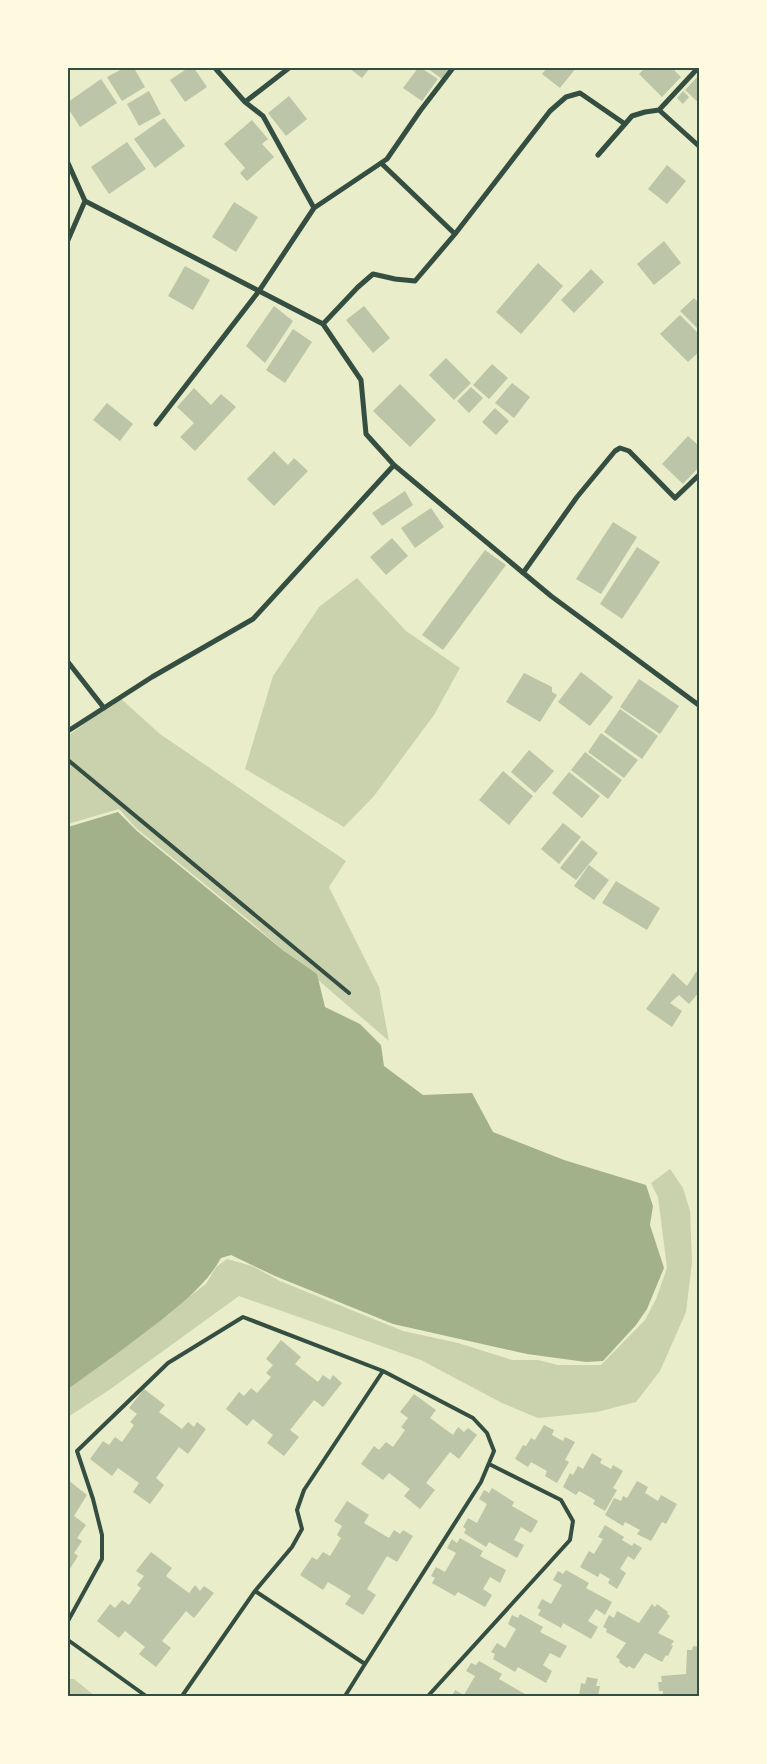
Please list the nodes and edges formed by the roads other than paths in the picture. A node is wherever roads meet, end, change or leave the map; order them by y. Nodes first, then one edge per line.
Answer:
1 (215, 68) edge
2 (289, 68) edge
3 (453, 68) edge
4 (698, 68) edge
5 (245, 102) junction
6 (660, 110) junction
7 (625, 124) junction
8 (700, 147) edge
9 (598, 155) dead end
10 (68, 163) edge
11 (382, 163) junction
12 (85, 202) junction
13 (314, 208) junction
14 (455, 234) junction
15 (68, 240) edge
16 (258, 291) junction
17 (323, 324) junction
18 (156, 424) dead end
19 (394, 465) junction
20 (700, 474) edge
21 (523, 573) junction
22 (68, 662) edge
23 (700, 706) edge
24 (104, 708) junction
25 (68, 732) edge
26 (68, 760) edge
27 (349, 993) dead end
28 (384, 1371) junction
29 (489, 1464) junction
30 (255, 1591) junction
31 (68, 1621) edge
32 (68, 1640) edge
33 (365, 1664) junction
34 (146, 1696) edge
35 (182, 1696) edge
36 (345, 1696) edge
37 (428, 1696) edge

1 - 5 street
2 - 5 street
3 - 11 street
4 - 6 street
5 - 13 street
6 - 7 street
6 - 8 street
7 - 9 street
7 - 14 street
10 - 12 street
11 - 13 street
11 - 14 street
12 - 15 street
12 - 16 street
13 - 16 street
14 - 17 street
16 - 17 street
16 - 18 street
17 - 19 street
19 - 21 street
19 - 24 street
20 - 21 street
21 - 23 street
22 - 24 street
24 - 25 street
26 - 27 lane
28 - 29 lane
28 - 30 lane
28 - 31 lane
29 - 33 lane
29 - 37 lane
30 - 33 lane
30 - 35 lane
32 - 34 lane
33 - 36 lane

